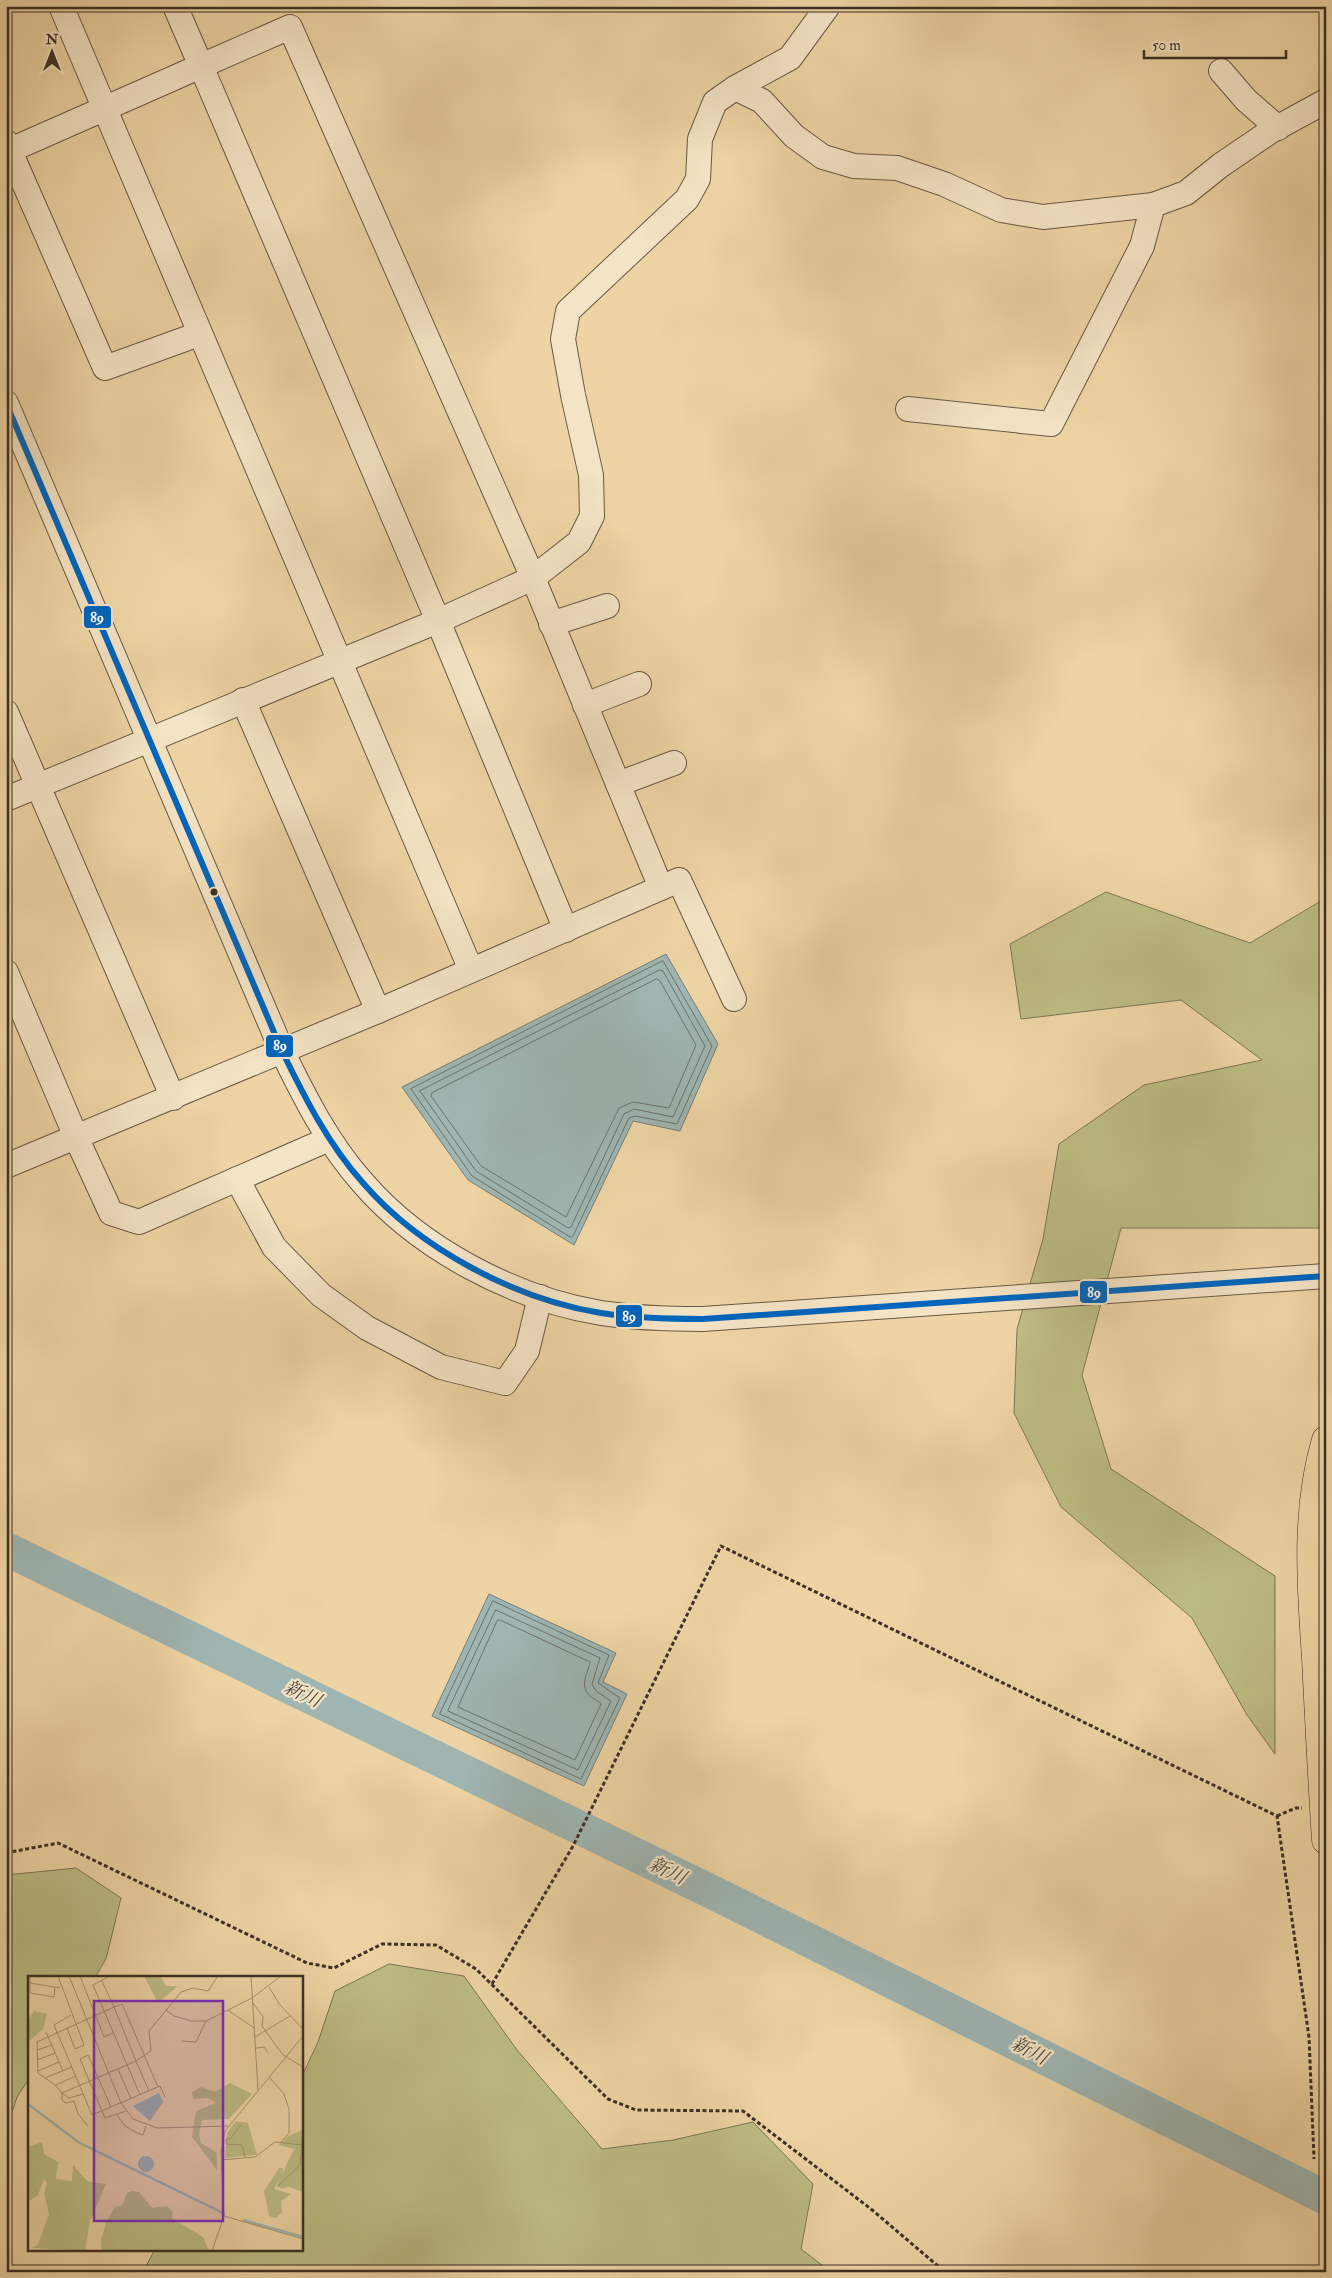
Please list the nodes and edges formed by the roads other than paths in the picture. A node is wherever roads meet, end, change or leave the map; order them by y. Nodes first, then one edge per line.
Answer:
1 (60, 6) edge
2 (175, 6) edge
3 (828, 6) edge
4 (201, 66) junction
5 (1221, 71) dead end
6 (736, 88) junction
7 (1326, 101) edge
8 (103, 109) junction
9 (1278, 128) junction
10 (8, 148) edge
11 (1154, 205) junction
12 (199, 334) junction
13 (6, 403) edge
14 (908, 410) dead end
15 (532, 578) junction
16 (607, 606) dead end
17 (438, 621) junction
18 (551, 624) junction
19 (339, 661) junction
20 (639, 684) dead end
21 (243, 700) junction
22 (585, 705) junction
23 (6, 712) edge
24 (150, 739) junction
25 (674, 763) dead end
26 (618, 784) junction
27 (38, 786) junction
28 (6, 799) edge
29 (661, 888) junction
30 (566, 930) junction
31 (472, 970) junction
32 (6, 972) edge
33 (734, 999) dead end
34 (378, 1011) junction
35 (282, 1051) junction
36 (173, 1098) junction
37 (76, 1137) junction
38 (329, 1139) junction
39 (6, 1166) edge
40 (237, 1179) junction
41 (1326, 1276) edge
42 (540, 1298) junction
43 (1326, 1440) edge
44 (1320, 1644) edge
45 (1326, 1840) edge

1 - 8 street
2 - 4 street
3 - 6 street
4 - 8 street
4 - 15 street
4 - 17 street
5 - 9 street
6 - 11 street
6 - 15 street
7 - 9 street
8 - 10 street
8 - 12 street
9 - 11 street
10 - 12 street
11 - 14 street
12 - 19 street
13 - 24 street
15 - 17 street
15 - 18 street
16 - 18 street
17 - 19 street
17 - 30 street
18 - 22 street
19 - 21 street
19 - 31 street
20 - 22 street
21 - 24 street
21 - 34 street
22 - 26 street
23 - 27 street
24 - 27 street
24 - 35 street
25 - 26 street
26 - 29 street
27 - 28 street
27 - 36 street
29 - 30 street
29 - 33 street
30 - 31 street
31 - 34 street
32 - 37 street
34 - 35 street
35 - 36 street
35 - 38 street
36 - 37 street
37 - 39 street
37 - 40 street
38 - 40 street
38 - 42 street
40 - 42 street
41 - 42 street
43 - 44 main road
44 - 45 main road

